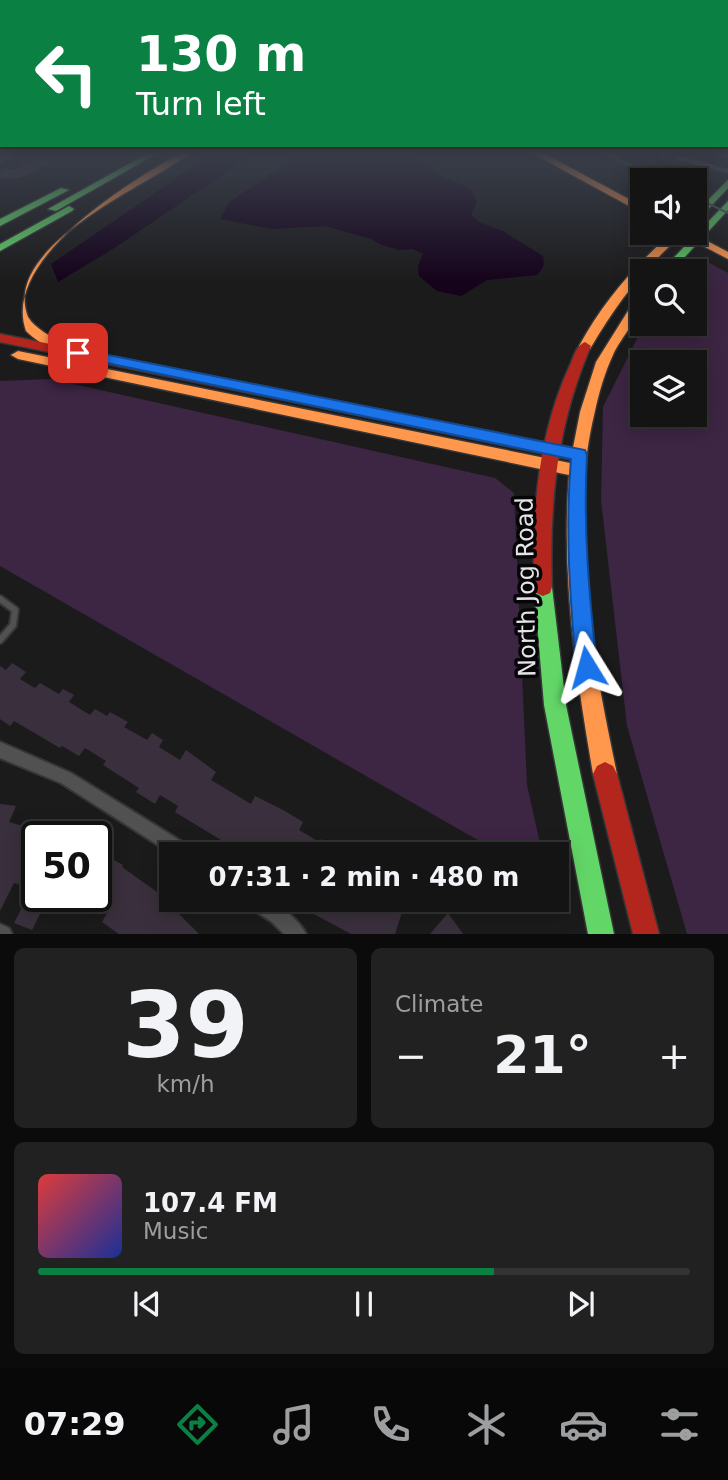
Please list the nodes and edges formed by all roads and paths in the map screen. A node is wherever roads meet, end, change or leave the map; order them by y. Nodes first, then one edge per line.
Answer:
1 (53, 196) edge
2 (77, 196) edge
3 (93, 196) edge
4 (116, 196) edge
5 (719, 196) edge
6 (728, 204) edge
7 (707, 212) edge
8 (707, 219) edge
9 (0, 223) edge
10 (707, 233) edge
11 (0, 238) edge
12 (707, 238) edge
13 (728, 241) edge
14 (666, 245) edge
15 (0, 248) edge
16 (728, 256) edge
17 (630, 314) edge
18 (0, 338) edge
19 (0, 351) edge
20 (73, 360) junction
21 (0, 361) edge
22 (551, 457) junction
23 (579, 463) junction
24 (0, 599) edge
25 (0, 640) edge
26 (0, 750) edge
27 (167, 842) edge
28 (272, 912) edge
29 (297, 934) edge
30 (601, 934) edge
31 (646, 934) edge

1 - 9 main road
2 - 11 main road
3 - 15 main road
4 - 20 main road
5 - 7 main road
6 - 8 main road
10 - 13 main road
12 - 16 main road
14 - 22 main road, North Jog Road
17 - 23 main road, North Jog Road
18 - 20 main road
19 - 20 main road
20 - 21 main road
20 - 22 main road
22 - 23 main road
22 - 30 main road, North Jog Road
23 - 31 main road, North Jog Road
24 - 25 lane
26 - 27 street
28 - 29 street

